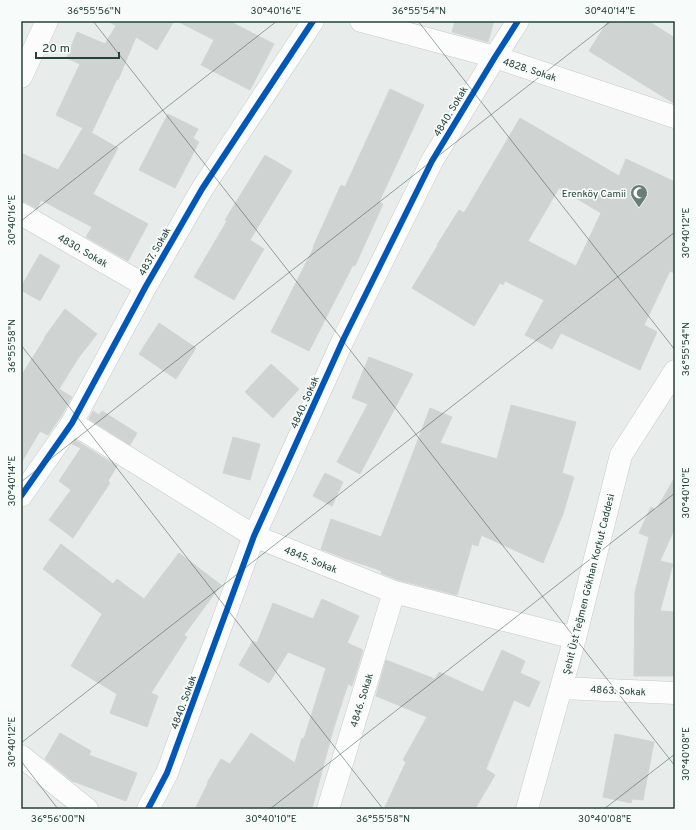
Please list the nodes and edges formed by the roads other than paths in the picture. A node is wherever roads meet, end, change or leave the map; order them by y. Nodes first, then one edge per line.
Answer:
1 (47, 21) edge
2 (313, 21) edge
3 (361, 21) edge
4 (518, 21) edge
5 (495, 57) junction
6 (21, 77) edge
7 (675, 117) edge
8 (21, 214) edge
9 (146, 286) junction
10 (675, 371) edge
11 (72, 422) junction
12 (21, 496) edge
13 (254, 536) junction
14 (394, 592) junction
15 (575, 638) junction
16 (561, 688) junction
17 (675, 693) edge
18 (21, 756) edge
19 (87, 809) edge
20 (148, 809) edge
21 (328, 809) edge
22 (527, 809) edge

1 - 6 street
2 - 9 street, 4837. Sokak
3 - 5 street, 4828. Sokak
4 - 5 street, 4840. Sokak
5 - 7 street, 4828. Sokak
5 - 13 street, 4840. Sokak
8 - 9 street, 4830. Sokak
9 - 11 street, 4837. Sokak
10 - 15 street, Şehit Üst Teğmen Gökhan Korkut Caddesi
11 - 12 street, 4837. Sokak
11 - 13 street, 4845. Sokak
13 - 14 street, 4845. Sokak
13 - 20 street, 4840. Sokak
14 - 15 street, 4845. Sokak
14 - 21 street, 4846. Sokak
15 - 16 street, Şehit Üst Teğmen Gökhan Korkut Caddesi
16 - 17 street, 4863. Sokak
16 - 22 street, Şehit Üst Teğmen Gökhan Korkut Caddesi
18 - 19 street

